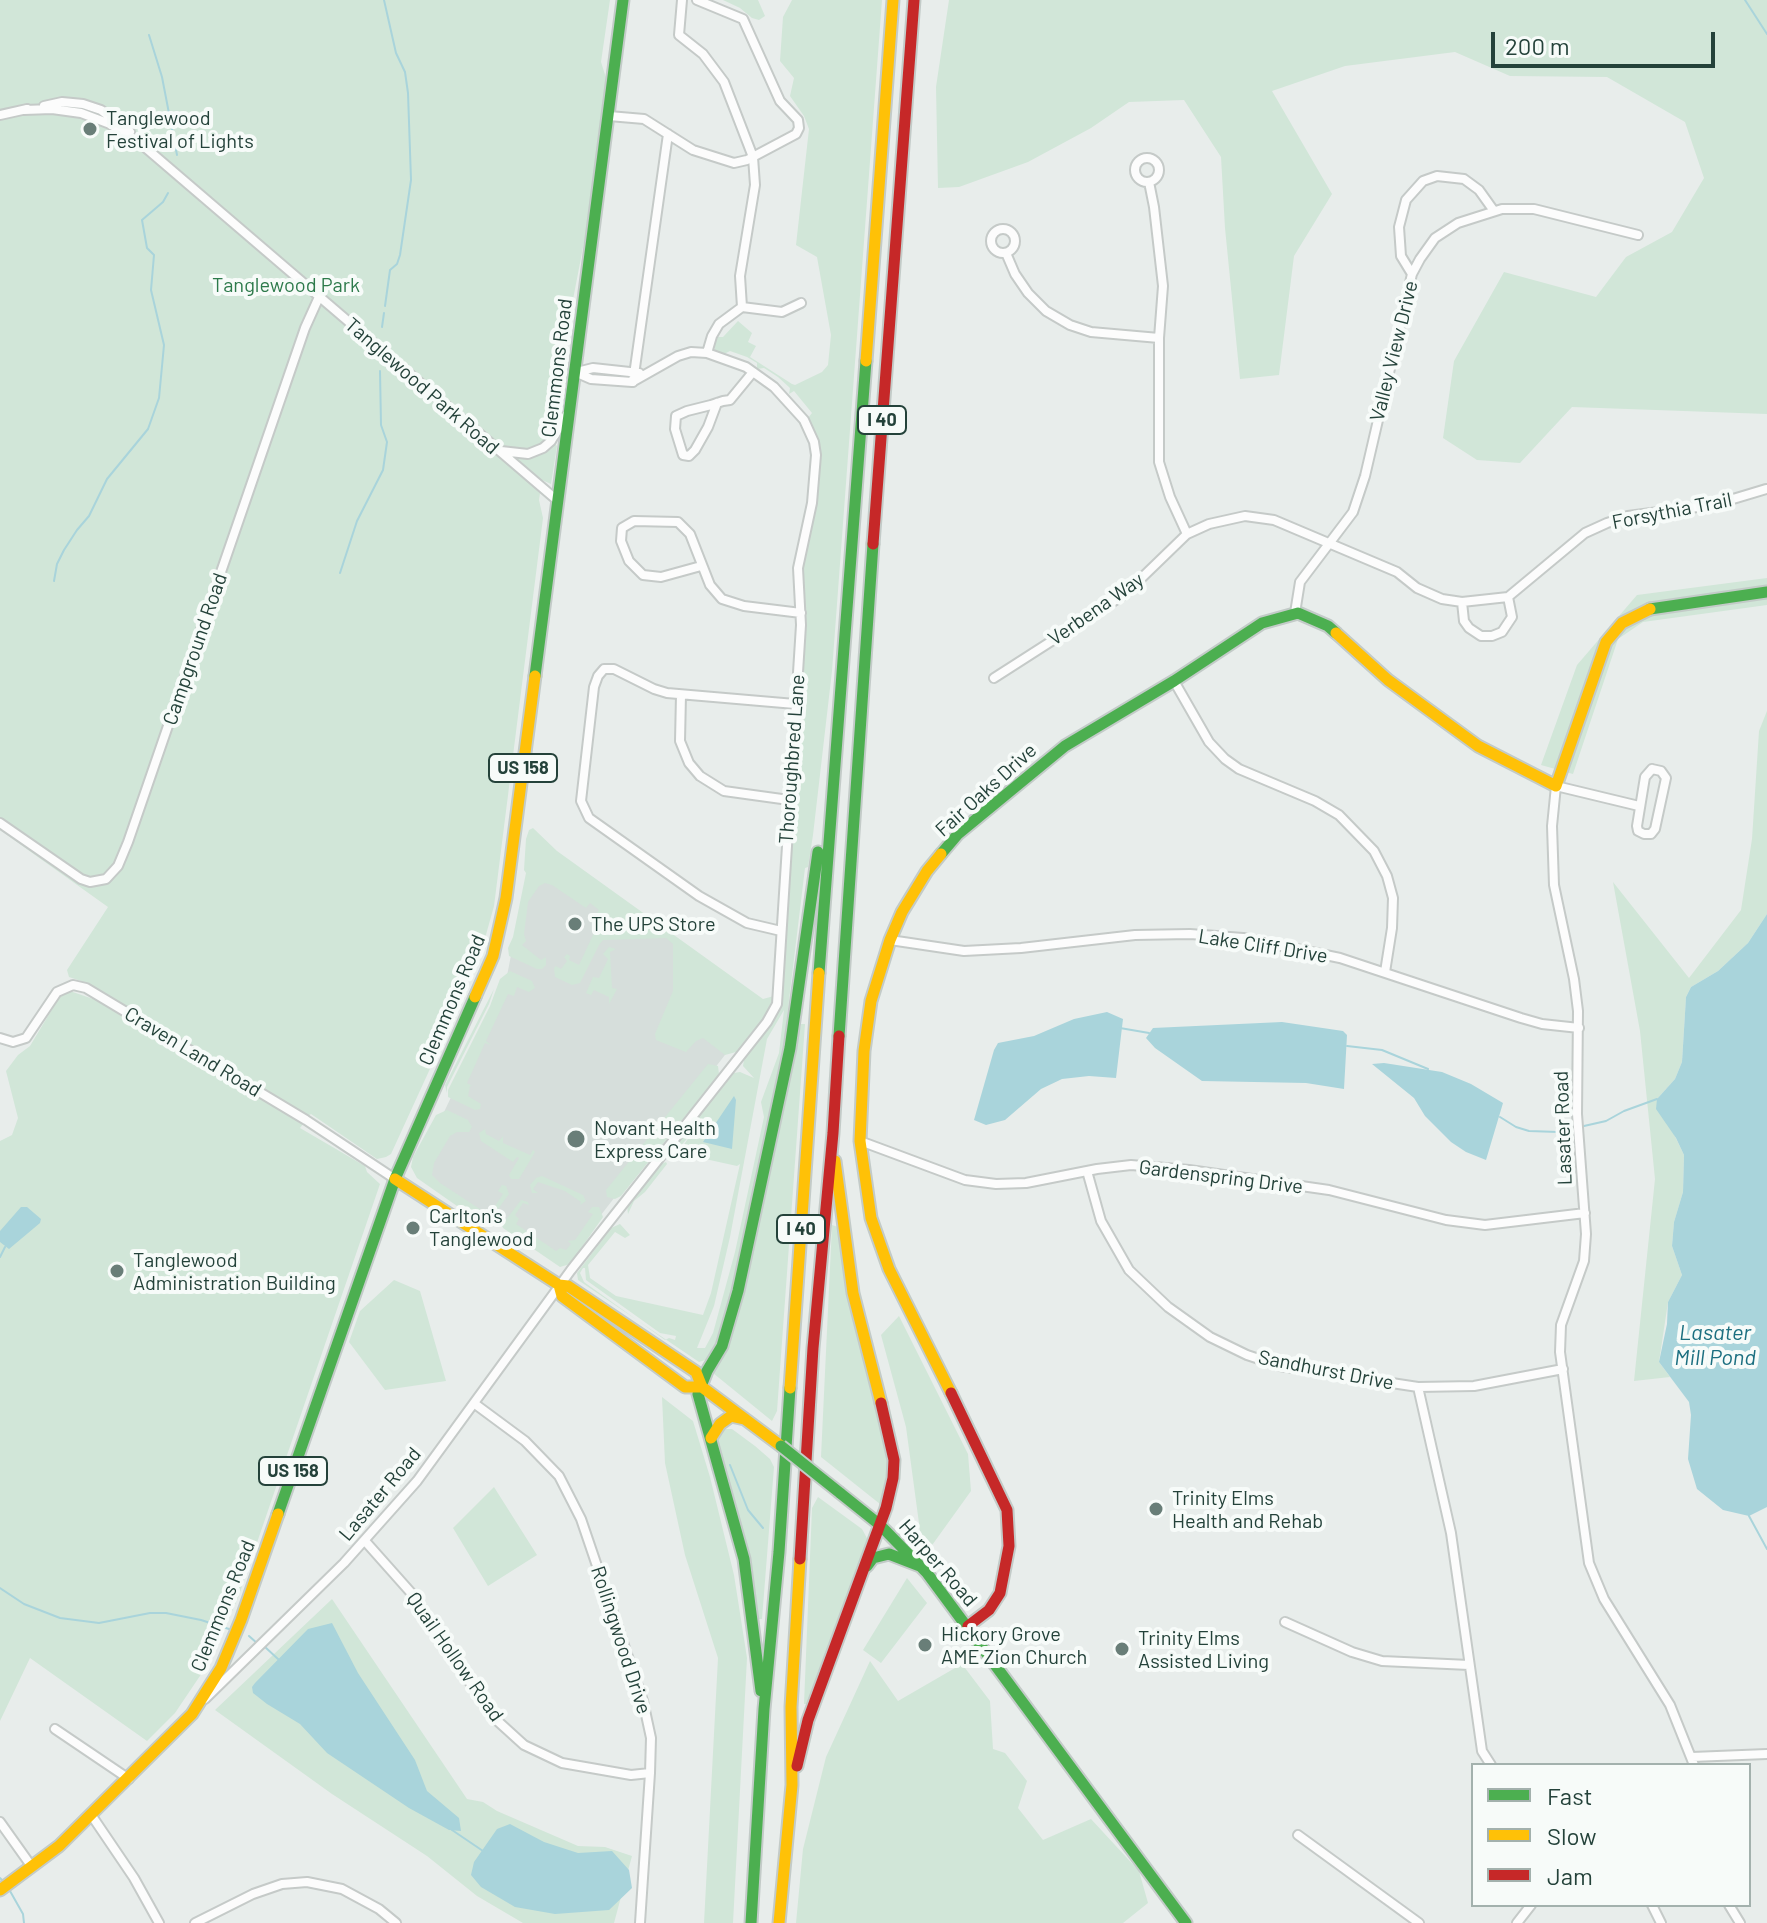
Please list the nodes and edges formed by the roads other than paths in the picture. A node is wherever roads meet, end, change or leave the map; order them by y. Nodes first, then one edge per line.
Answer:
1 (623, 0) edge
2 (682, 0) edge
3 (697, 0) edge
4 (893, 0) edge
5 (914, 0) edge
6 (0, 115) edge
7 (609, 116) junction
8 (668, 134) junction
9 (753, 157) junction
10 (1149, 182) dead end
11 (1494, 211) junction
12 (1638, 235) dead end
13 (1006, 253) dead end
14 (1412, 274) junction
15 (319, 297) junction
16 (801, 303) dead end
17 (742, 307) junction
18 (1159, 338) junction
19 (707, 353) junction
20 (575, 372) junction
21 (753, 372) junction
22 (634, 378) junction
23 (717, 403) junction
24 (570, 409) junction
25 (492, 446) junction
26 (1767, 487) edge
27 (559, 502) junction
28 (1187, 534) junction
29 (1327, 545) junction
30 (701, 566) junction
31 (1767, 592) edge
32 (1508, 597) junction
33 (1462, 602) junction
34 (801, 613) junction
35 (1295, 613) junction
36 (994, 678) dead end
37 (1174, 681) junction
38 (681, 695) junction
39 (795, 704) junction
40 (1556, 786) junction
41 (789, 800) junction
42 (1639, 806) junction
43 (829, 817) junction
44 (0, 823) edge
45 (781, 931) junction
46 (890, 940) junction
47 (1385, 972) junction
48 (1579, 1028) junction
49 (0, 1038) edge
50 (833, 1133) junction
51 (860, 1141) junction
52 (1087, 1171) junction
53 (395, 1179) junction
54 (1585, 1213) junction
55 (559, 1285) junction
56 (1563, 1369) junction
57 (702, 1387) junction
58 (1418, 1387) junction
59 (475, 1404) junction
60 (745, 1419) junction
61 (711, 1438) junction
62 (880, 1525) junction
63 (365, 1541) junction
64 (920, 1566) junction
65 (865, 1570) junction
66 (1285, 1622) dead end
67 (968, 1626) junction
68 (1469, 1665) junction
69 (201, 1702) junction
70 (764, 1709) junction
71 (55, 1729) dead end
72 (1767, 1754) edge
73 (1693, 1761) edge
74 (1490, 1763) edge
75 (650, 1773) junction
76 (129, 1779) junction
77 (792, 1785) junction
78 (92, 1816) junction
79 (0, 1822) edge
80 (1298, 1835) dead end
81 (32, 1867) junction
82 (0, 1890) edge
83 (1529, 1907) edge
84 (159, 1923) edge
85 (195, 1923) edge
86 (396, 1923) edge
87 (640, 1923) edge
88 (751, 1923) edge
89 (779, 1923) edge
90 (1186, 1923) edge
91 (1419, 1923) edge
92 (1517, 1923) edge

1 - 7 main road, Clemmons Road / US 158
2 - 9 street
3 - 9 street
4 - 43 main road, I 40
5 - 50 main road, I 40
6 - 15 street, Tanglewood Park Road
7 - 8 street
7 - 20 main road, Clemmons Road / US 158
8 - 9 street
8 - 22 street
9 - 17 street
10 - 18 street
11 - 12 street, Valley View Drive
11 - 14 street, Valley View Drive
11 - 14 street
13 - 18 street
14 - 29 street, Valley View Drive
15 - 25 street, Tanglewood Park Road
15 - 44 street, Campground Road
16 - 17 street
17 - 19 street
18 - 28 street
19 - 21 street, Thoroughbred Lane
19 - 22 street
20 - 22 street
20 - 24 main road, Clemmons Road / US 158
21 - 23 street
21 - 34 street, Thoroughbred Lane
23 - 23 street
24 - 25 street
24 - 27 main road, Clemmons Road / US 158
25 - 27 street, Tanglewood Park Road
26 - 32 street, Forsythia Trail
27 - 53 main road, Clemmons Road / US 158
28 - 29 street, Verbena Way
28 - 36 street, Verbena Way
29 - 33 street
29 - 35 street, Valley View Drive
30 - 30 street
30 - 34 street
31 - 40 main road, Lasater Road
32 - 33 street
32 - 33 street
34 - 39 street, Thoroughbred Lane
35 - 37 main road, Fair Oaks Drive
35 - 40 main road
37 - 46 main road, Fair Oaks Drive
37 - 47 street
38 - 39 street
38 - 41 street
38 - 45 street
39 - 41 street, Thoroughbred Lane
40 - 42 street
40 - 48 street, Lasater Road
41 - 45 street, Thoroughbred Lane
42 - 42 street
43 - 57 main road
43 - 70 main road, I 40
45 - 55 street, Thoroughbred Lane
46 - 47 street, Lake Cliff Drive
46 - 51 main road, Fair Oaks Drive
47 - 48 street, Lake Cliff Drive
48 - 54 street, Lasater Road
49 - 53 street, Craven Land Road
50 - 62 main road
50 - 77 main road, I 40
51 - 52 street, Gardenspring Drive
51 - 67 main road, Fair Oaks Drive
52 - 54 street, Gardenspring Drive
52 - 58 street, Sandhurst Drive
53 - 55 main road, Harper Road
53 - 69 main road, Clemmons Road / US 158
54 - 56 street, Lasater Road
55 - 57 main road, Harper Road
55 - 57 main road, Harper Road
55 - 59 street, Lasater Road
56 - 58 street, Sandhurst Drive
56 - 73 street, Lasater Road
57 - 60 main road, Harper Road
57 - 61 main road
58 - 68 street
59 - 63 street, Lasater Road
59 - 75 street, Rollingwood Drive
60 - 61 main road
60 - 62 main road, Harper Road, bridge
61 - 70 main road
62 - 64 main road, Harper Road
62 - 65 main road
63 - 69 street, Lasater Road
63 - 75 street, Quail Hollow Road
64 - 65 main road
64 - 67 main road, Harper Road
65 - 77 main road
66 - 68 street
67 - 90 main road, Harper Road
68 - 74 street
69 - 76 main road, Clemmons Road / US 158
70 - 88 main road, I 40
71 - 76 street
72 - 73 street
75 - 87 street, Rollingwood Drive
76 - 78 main road, Clemmons Road / US 158
77 - 89 main road, I 40
78 - 81 main road, Clemmons Road / US 158
78 - 84 street
79 - 81 street
80 - 91 street
81 - 82 main road, Clemmons Road / US 158
83 - 92 street
85 - 86 street

